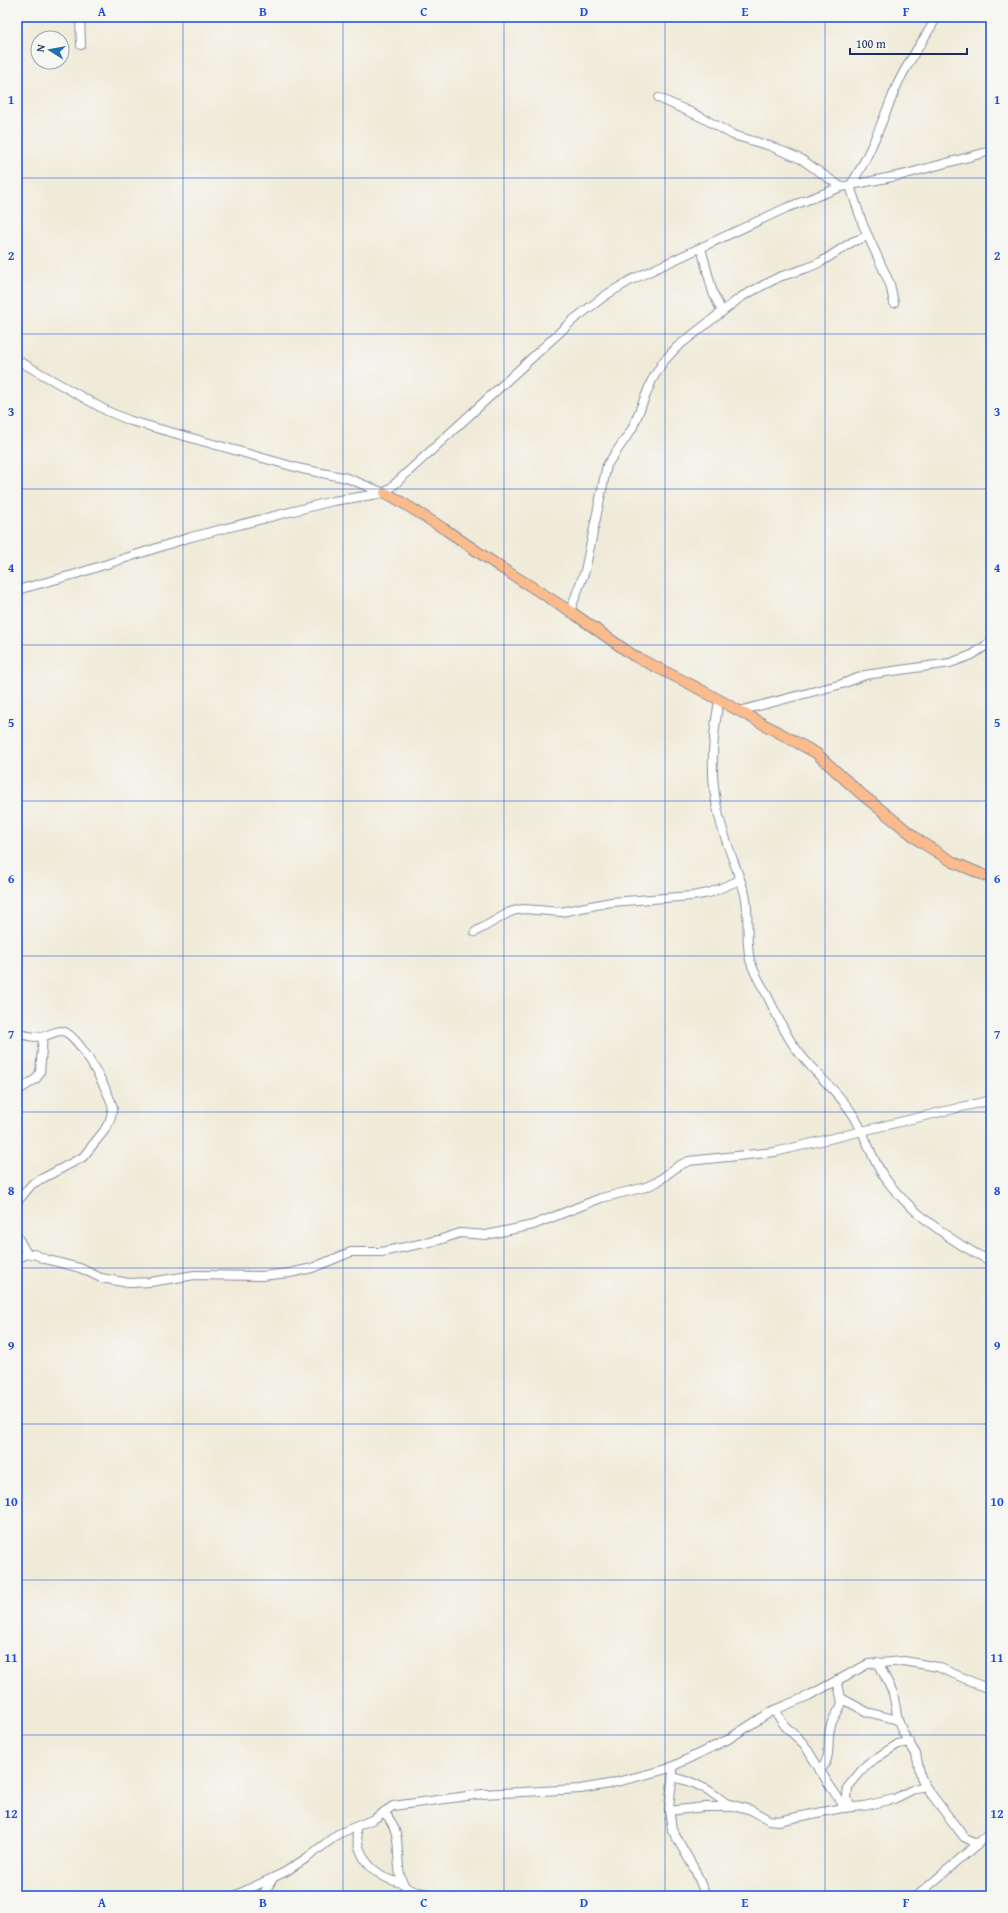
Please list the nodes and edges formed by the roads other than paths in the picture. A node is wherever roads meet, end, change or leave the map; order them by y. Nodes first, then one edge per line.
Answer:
1 (80, 17) edge
2 (937, 17) edge
3 (81, 45) dead end
4 (659, 98) dead end
5 (991, 151) edge
6 (850, 186) junction
7 (841, 188) junction
8 (868, 236) junction
9 (701, 248) junction
10 (894, 303) dead end
11 (722, 312) junction
12 (17, 360) edge
13 (385, 493) junction
14 (17, 590) edge
15 (570, 611) junction
16 (991, 642) edge
17 (719, 701) junction
18 (739, 711) junction
19 (991, 878) edge
20 (740, 880) junction
21 (475, 932) dead end
22 (17, 1032) edge
23 (43, 1037) junction
24 (17, 1091) edge
25 (991, 1100) edge
26 (862, 1131) junction
27 (17, 1202) edge
28 (17, 1236) edge
29 (27, 1254) junction
30 (17, 1259) edge
31 (991, 1261) edge
32 (878, 1662) junction
33 (837, 1680) junction
34 (990, 1688) edge
35 (842, 1698) junction
36 (774, 1710) junction
37 (898, 1720) junction
38 (910, 1742) junction
39 (674, 1766) junction
40 (820, 1771) junction
41 (673, 1777) junction
42 (925, 1786) junction
43 (736, 1807) junction
44 (847, 1808) junction
45 (669, 1811) junction
46 (384, 1812) junction
47 (355, 1827) junction
48 (991, 1832) edge
49 (978, 1844) junction
50 (273, 1878) junction
51 (403, 1883) junction
52 (234, 1896) edge
53 (262, 1896) edge
54 (434, 1896) edge
55 (706, 1896) edge
56 (917, 1896) edge

1 - 3 street
2 - 6 street
4 - 7 street
5 - 6 street
6 - 7 street
6 - 8 street
7 - 9 street
8 - 10 street
8 - 11 street
9 - 11 street
9 - 13 street
11 - 15 street
12 - 13 street
13 - 14 street
13 - 15 main road
15 - 17 main road
16 - 18 street
17 - 18 main road
17 - 20 street
18 - 19 main road
20 - 21 street
20 - 26 street
22 - 23 street
23 - 24 street
23 - 27 street
25 - 26 street
26 - 29 street
26 - 31 street
28 - 29 street
29 - 30 street
32 - 33 street
32 - 34 street
32 - 37 street
33 - 35 street
33 - 36 street
35 - 37 street
35 - 40 street
36 - 39 street
36 - 40 street
37 - 38 street
38 - 42 street
38 - 44 street
39 - 41 street
39 - 46 street
40 - 44 street
41 - 43 street
41 - 45 street
42 - 44 street
42 - 49 street
43 - 44 street
43 - 45 street
45 - 55 street
46 - 47 street
46 - 51 street
47 - 50 street
47 - 51 street
48 - 49 street
49 - 56 street
50 - 52 street
50 - 53 street
51 - 54 street

